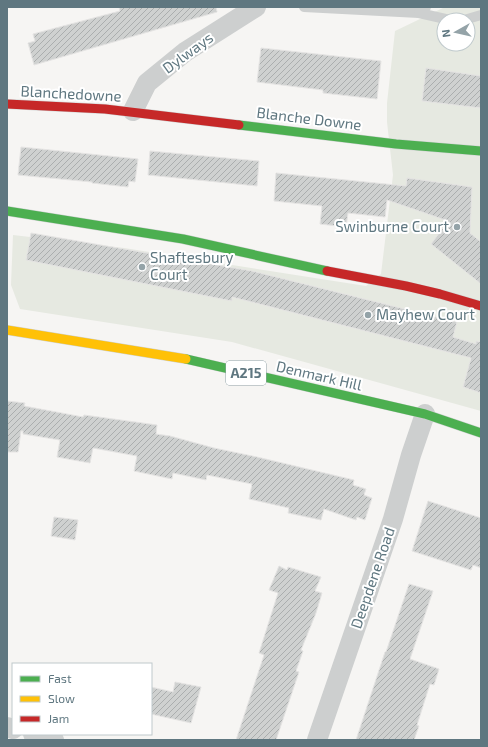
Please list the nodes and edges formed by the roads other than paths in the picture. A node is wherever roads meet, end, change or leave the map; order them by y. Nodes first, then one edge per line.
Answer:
1 (256, 7) edge
2 (304, 7) edge
3 (423, 10) edge
4 (436, 15) edge
5 (7, 104) edge
6 (133, 111) junction
7 (481, 151) edge
8 (7, 211) edge
9 (481, 306) edge
10 (7, 330) edge
11 (425, 414) junction
12 (481, 433) edge
13 (36, 735) edge
14 (54, 740) edge
15 (318, 740) edge

1 - 6 street, Dylways
2 - 3 lane
3 - 4 lane
5 - 6 street, Blanchedowne
6 - 7 street, Blanche Downe
8 - 9 street
10 - 11 street, Denmark Hill / A215
11 - 12 street, Denmark Hill / A215
11 - 15 street, Deepdene Road
13 - 14 street

